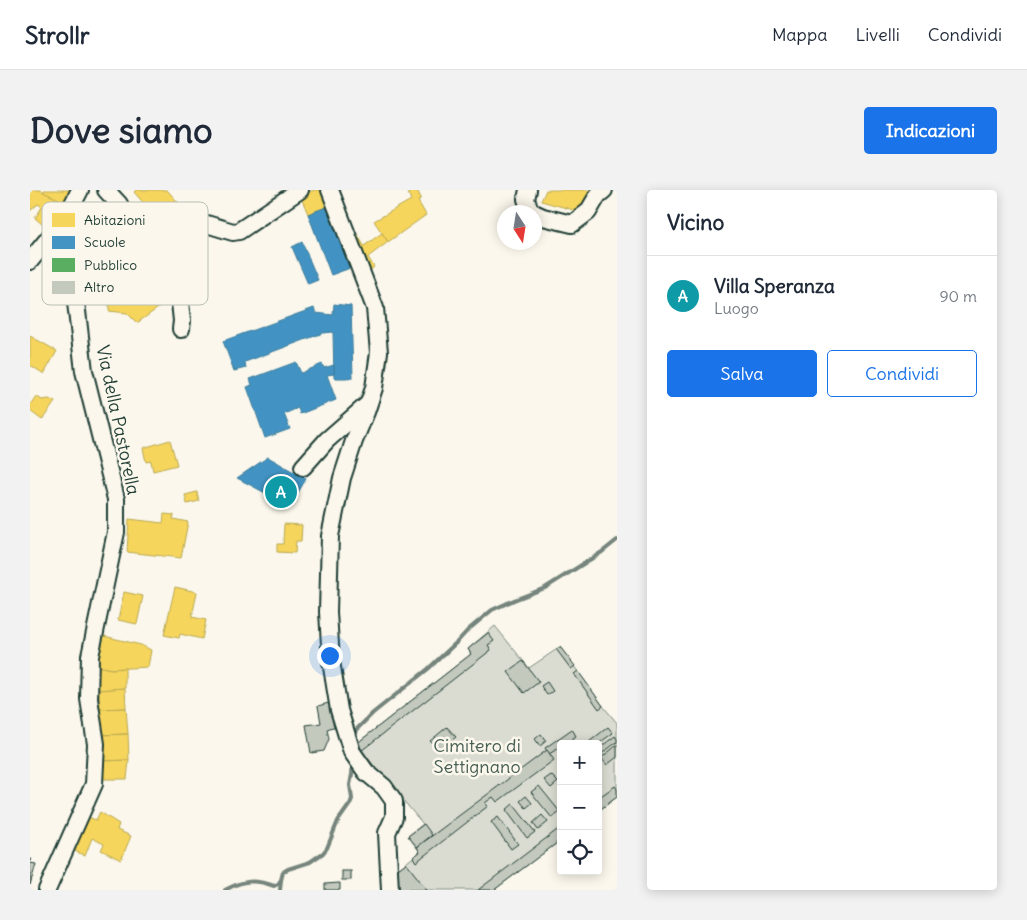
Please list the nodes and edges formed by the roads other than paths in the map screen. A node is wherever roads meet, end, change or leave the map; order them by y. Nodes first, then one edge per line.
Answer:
1 (80, 190) edge
2 (106, 190) edge
3 (300, 190) edge
4 (330, 190) edge
5 (528, 190) edge
6 (604, 190) edge
7 (74, 202) edge
8 (117, 202) edge
9 (528, 205) edge
10 (542, 217) edge
11 (208, 224) edge
12 (42, 246) edge
13 (30, 261) edge
14 (76, 305) edge
15 (180, 305) edge
16 (180, 329) dead end
17 (369, 404) junction
18 (302, 467) dead end
19 (47, 890) edge
20 (390, 890) edge

1 - 7 street
2 - 8 street
3 - 11 street
4 - 17 street
5 - 9 street
6 - 10 street
12 - 13 street
14 - 19 street, Via della Pastorella
15 - 16 street
17 - 18 street
17 - 20 street

